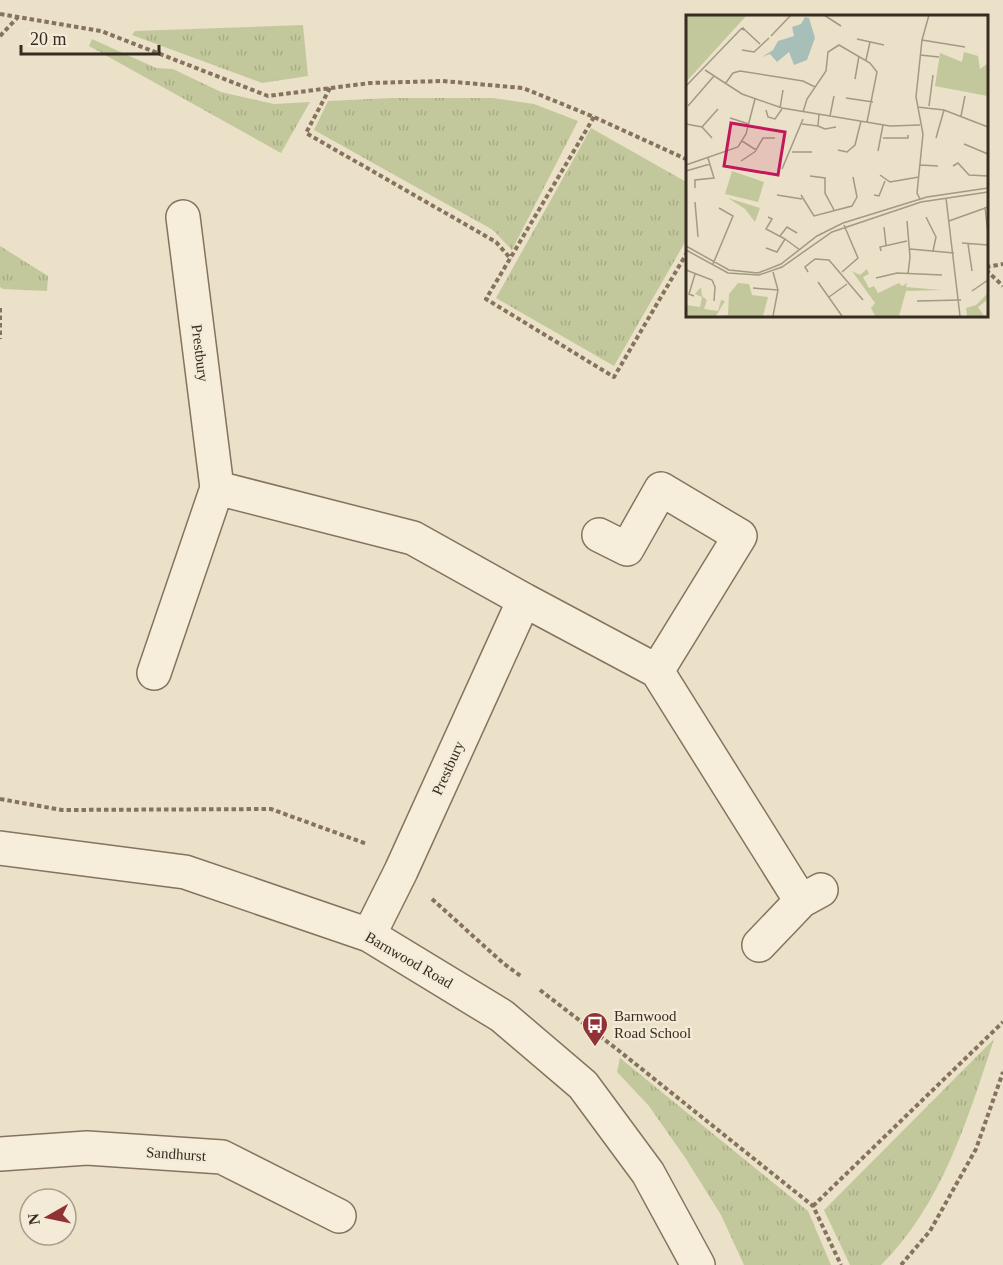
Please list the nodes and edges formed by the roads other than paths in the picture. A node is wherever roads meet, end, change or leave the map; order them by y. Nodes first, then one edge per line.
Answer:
1 (183, 217) dead end
2 (217, 488) junction
3 (599, 535) dead end
4 (524, 600) junction
5 (657, 671) junction
6 (154, 673) dead end
7 (0, 848) edge
8 (369, 935) junction
9 (759, 945) dead end
10 (0, 1154) edge
11 (339, 1216) dead end
12 (698, 1265) edge

1 - 2 street, Prestbury
2 - 4 street
2 - 6 street, Prestbury
3 - 5 street
4 - 5 street
4 - 8 street, Prestbury
5 - 9 street
7 - 8 street, Barnwood Road
8 - 12 street, Barnwood Road
10 - 11 street, Sandhurst

